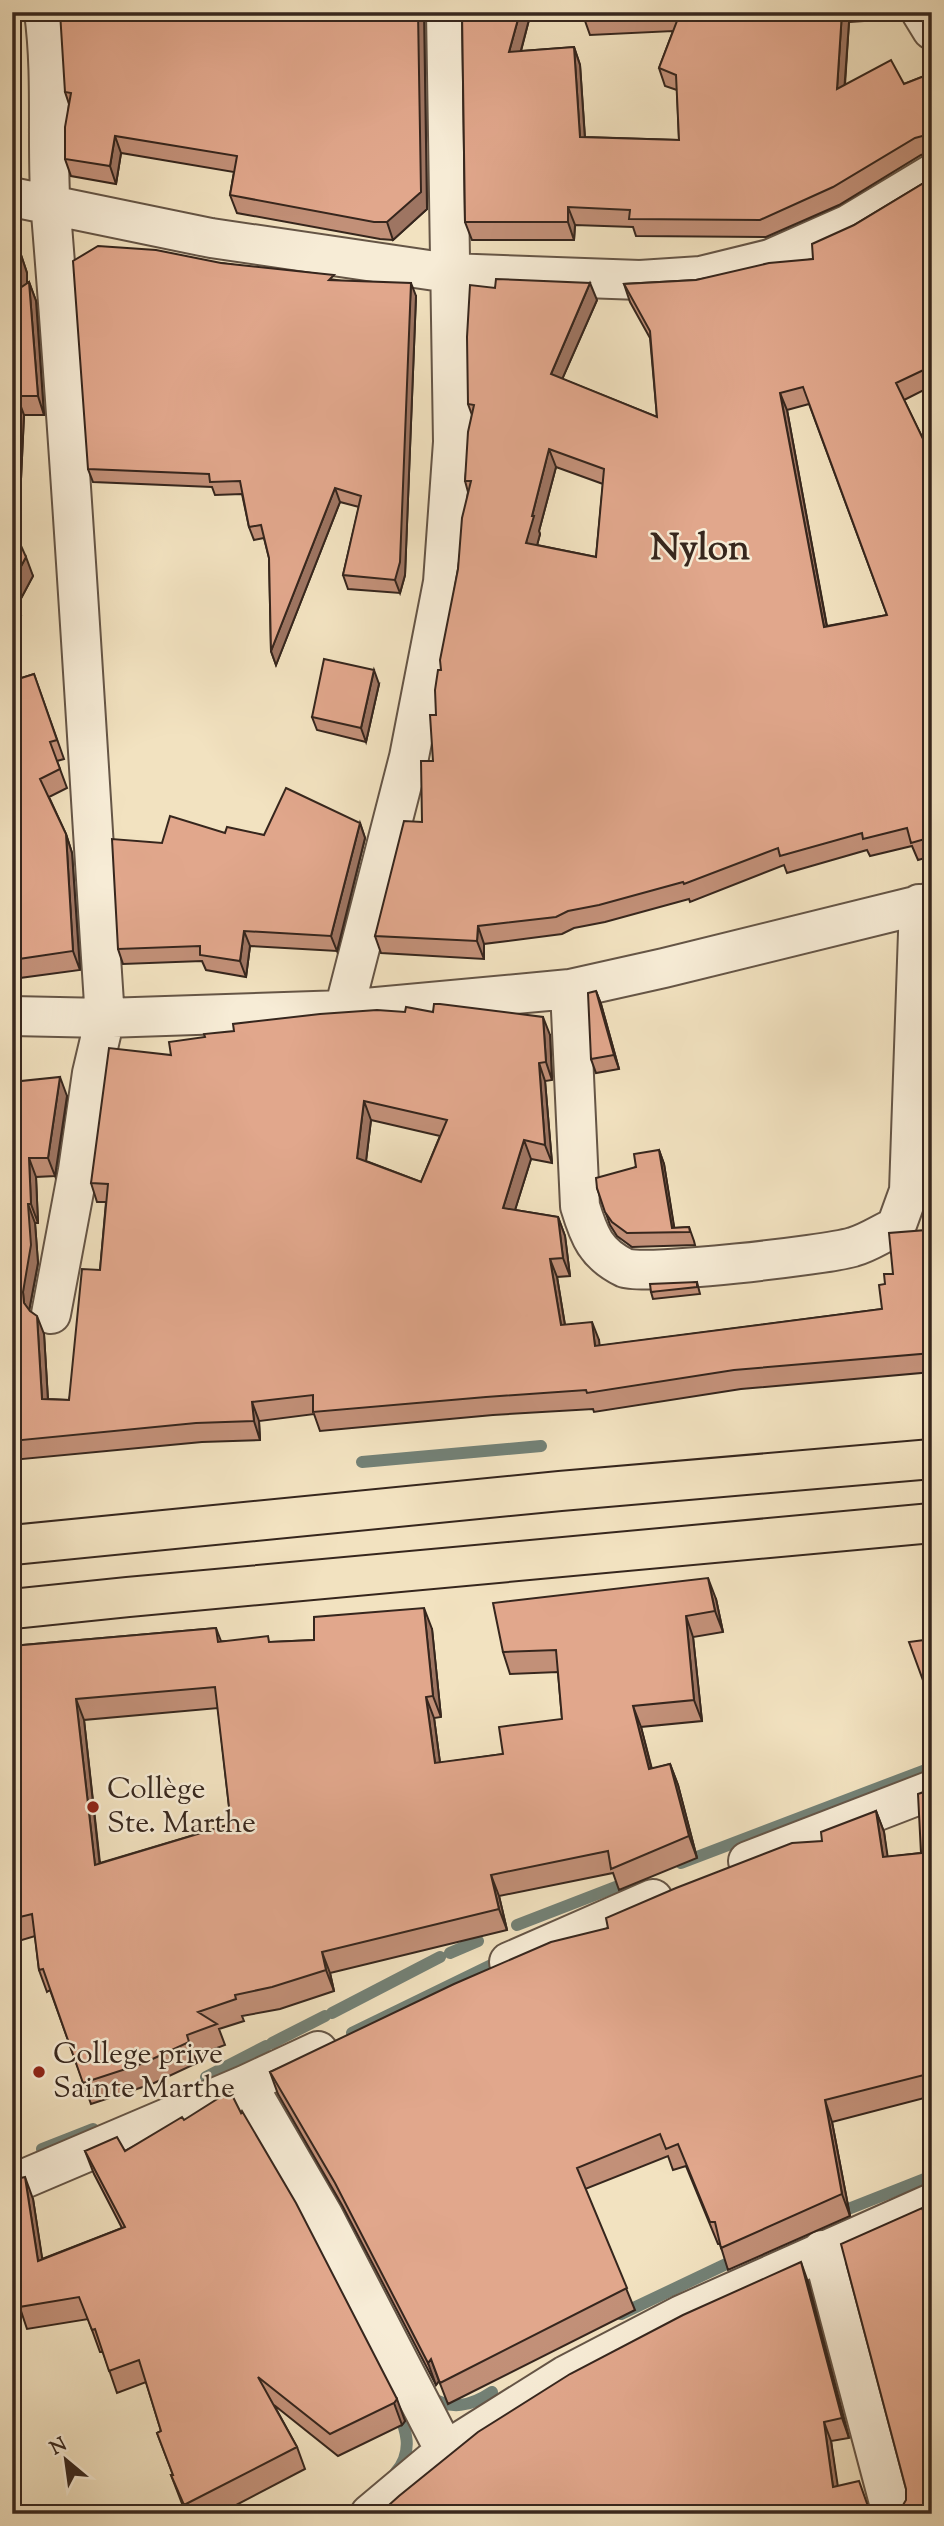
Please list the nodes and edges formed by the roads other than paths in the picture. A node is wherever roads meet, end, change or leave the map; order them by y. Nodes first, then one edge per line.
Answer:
1 (44, 12) edge
2 (446, 12) edge
3 (921, 12) edge
4 (932, 30) edge
5 (932, 174) edge
6 (12, 197) edge
7 (51, 207) junction
8 (449, 273) junction
9 (925, 903) edge
10 (570, 989) junction
11 (344, 1010) junction
12 (12, 1016) edge
13 (104, 1018) junction
14 (51, 1314) dead end
15 (932, 1459) edge
16 (932, 1523) edge
17 (12, 1545) edge
18 (12, 1609) edge
19 (932, 1790) edge
20 (478, 1975) edge
21 (344, 2038) edge
22 (247, 2084) junction
23 (12, 2184) edge
24 (932, 2203) edge
25 (822, 2250) junction
26 (445, 2451) junction
27 (370, 2514) edge
28 (892, 2514) edge

1 - 7 street
2 - 8 street
3 - 4 street
5 - 8 street
6 - 7 street
7 - 8 street
7 - 13 street
8 - 11 street
9 - 10 street
9 - 10 street
10 - 11 street
11 - 13 street
12 - 13 street
13 - 14 street
15 - 17 main road
16 - 18 main road
19 - 20 street
21 - 22 street
22 - 23 street
22 - 26 street
24 - 25 street
25 - 26 street
25 - 28 street
26 - 27 street

